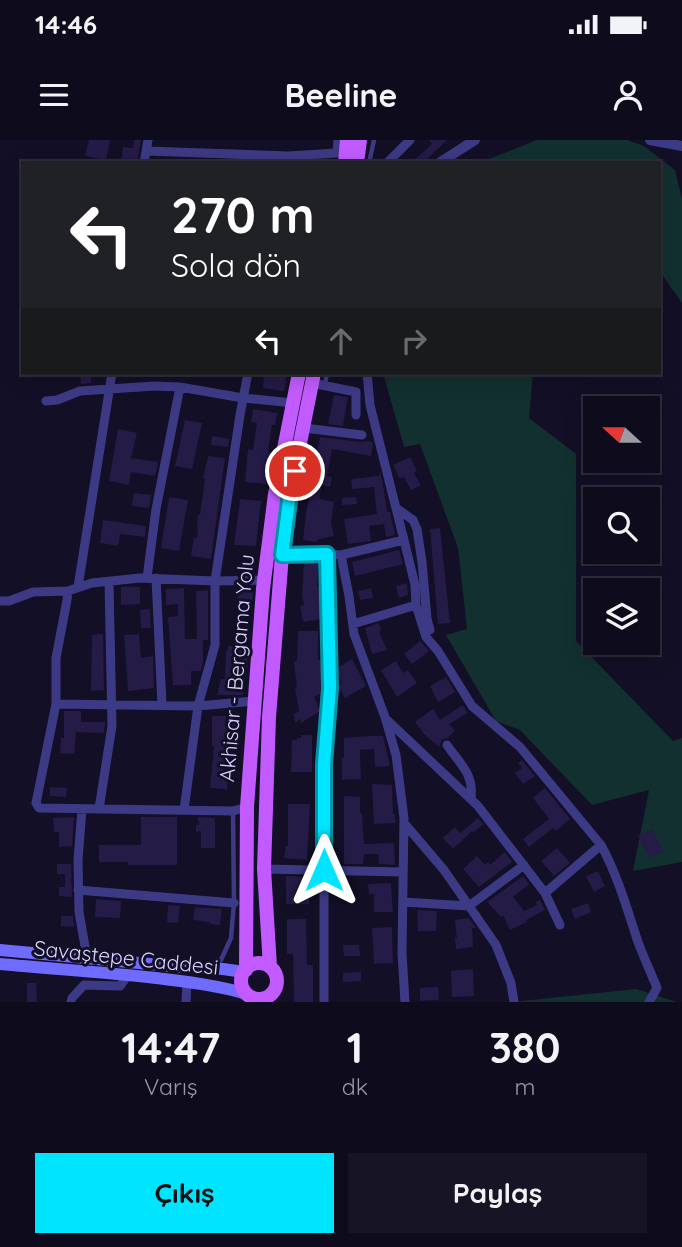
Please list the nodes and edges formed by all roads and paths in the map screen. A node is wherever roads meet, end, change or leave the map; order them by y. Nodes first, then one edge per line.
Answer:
1 (148, 140) edge
2 (338, 140) edge
3 (347, 140) edge
4 (360, 140) edge
5 (374, 140) edge
6 (410, 140) edge
7 (475, 140) edge
8 (650, 140) edge
9 (682, 146) edge
10 (146, 151) junction
11 (288, 159) edge
12 (144, 161) edge
13 (345, 161) edge
14 (357, 161) edge
15 (369, 161) edge
16 (389, 161) edge
17 (442, 161) edge
18 (112, 375) edge
19 (248, 375) edge
20 (299, 375) edge
21 (367, 375) edge
22 (317, 380) edge
23 (180, 387) junction
24 (109, 388) junction
25 (243, 398) junction
26 (46, 401) dead end
27 (293, 403) junction
28 (356, 415) dead end
29 (304, 428) junction
30 (362, 435) dead end
31 (396, 508) junction
32 (404, 540) junction
33 (327, 554) junction
34 (282, 555) junction
35 (341, 555) junction
36 (152, 578) junction
37 (264, 580) junction
38 (215, 581) junction
39 (109, 582) junction
40 (78, 587) junction
41 (68, 591) junction
42 (0, 601) edge
43 (416, 605) junction
44 (353, 624) junction
45 (438, 651) junction
46 (254, 701) junction
47 (56, 704) junction
48 (112, 705) junction
49 (162, 705) junction
50 (198, 706) junction
51 (386, 719) junction
52 (447, 745) dead end
53 (471, 798) junction
54 (82, 809) junction
55 (99, 809) junction
56 (240, 809) junction
57 (184, 810) junction
58 (404, 823) junction
59 (601, 845) junction
60 (524, 865) junction
61 (264, 869) junction
62 (324, 870) junction
63 (403, 872) junction
64 (78, 890) junction
65 (545, 893) junction
66 (403, 902) junction
67 (234, 903) junction
68 (469, 905) junction
69 (560, 925) dead end
70 (0, 950) edge
71 (88, 958) junction
72 (0, 964) edge
73 (270, 967) junction
74 (211, 969) junction
75 (245, 971) junction
76 (128, 975) junction
77 (187, 982) junction
78 (247, 998) edge
79 (273, 998) edge
80 (71, 1002) edge
81 (186, 1002) edge
82 (324, 1002) edge
83 (405, 1002) edge
84 (514, 1002) edge
85 (649, 1002) edge

1 - 10 street
2 - 11 street
3 - 13 main road
4 - 14 main road
5 - 15 lane
6 - 16 street
7 - 17 street
8 - 9 street
10 - 11 street
10 - 12 street
18 - 24 street
19 - 25 street
20 - 27 main road, Akhisar - Bergama Yolu
21 - 31 street
22 - 28 street
22 - 29 main road, Akhisar - Bergama Yolu
23 - 24 street
23 - 25 street
23 - 36 street
24 - 26 street
24 - 40 street
25 - 27 street
25 - 38 street
27 - 37 main road, Akhisar - Bergama Yolu
29 - 30 street
29 - 34 main road, Akhisar - Bergama Yolu
31 - 32 street
31 - 45 street
32 - 35 street
32 - 43 street
33 - 34 street
33 - 35 street
33 - 62 street
34 - 61 main road, Akhisar - Bergama Yolu
35 - 44 street
36 - 38 street
36 - 39 street
36 - 49 street
37 - 38 street
37 - 46 main road, Akhisar - Bergama Yolu
38 - 50 street
39 - 40 street
39 - 48 street
40 - 41 street
41 - 42 street
41 - 47 street
43 - 44 street
43 - 45 street
44 - 51 street
45 - 59 street
46 - 50 street
46 - 56 main road, Akhisar - Bergama Yolu
47 - 48 street
47 - 54 street
48 - 49 street
48 - 55 street
49 - 50 street
50 - 57 street
51 - 53 street
51 - 58 street
52 - 53 street
53 - 60 street
54 - 55 street
54 - 64 street
55 - 57 street
56 - 57 street
56 - 67 lane
56 - 75 main road, Akhisar - Bergama Yolu
58 - 63 street
58 - 68 street
59 - 65 street
59 - 85 street
60 - 65 street
60 - 68 street
61 - 62 street
61 - 73 main road, Akhisar - Bergama Yolu
62 - 63 street
62 - 82 street
63 - 66 street
64 - 67 street
64 - 71 street
65 - 69 street
66 - 68 street
66 - 83 street
67 - 74 lane
68 - 84 street
70 - 71 main road, Savaştepe Caddesi
71 - 74 main road, Savaştepe Caddesi
72 - 76 main road, Savaştepe Caddesi
73 - 75 main road
73 - 79 main road, Akhisar - Bergama Yolu
74 - 75 main road, Savaştepe Caddesi
75 - 78 main road, Akhisar - Bergama Yolu
76 - 77 main road, Savaştepe Caddesi
76 - 80 street
77 - 78 main road, Savaştepe Caddesi
77 - 81 street
78 - 79 main road, Akhisar - Bergama Yolu

